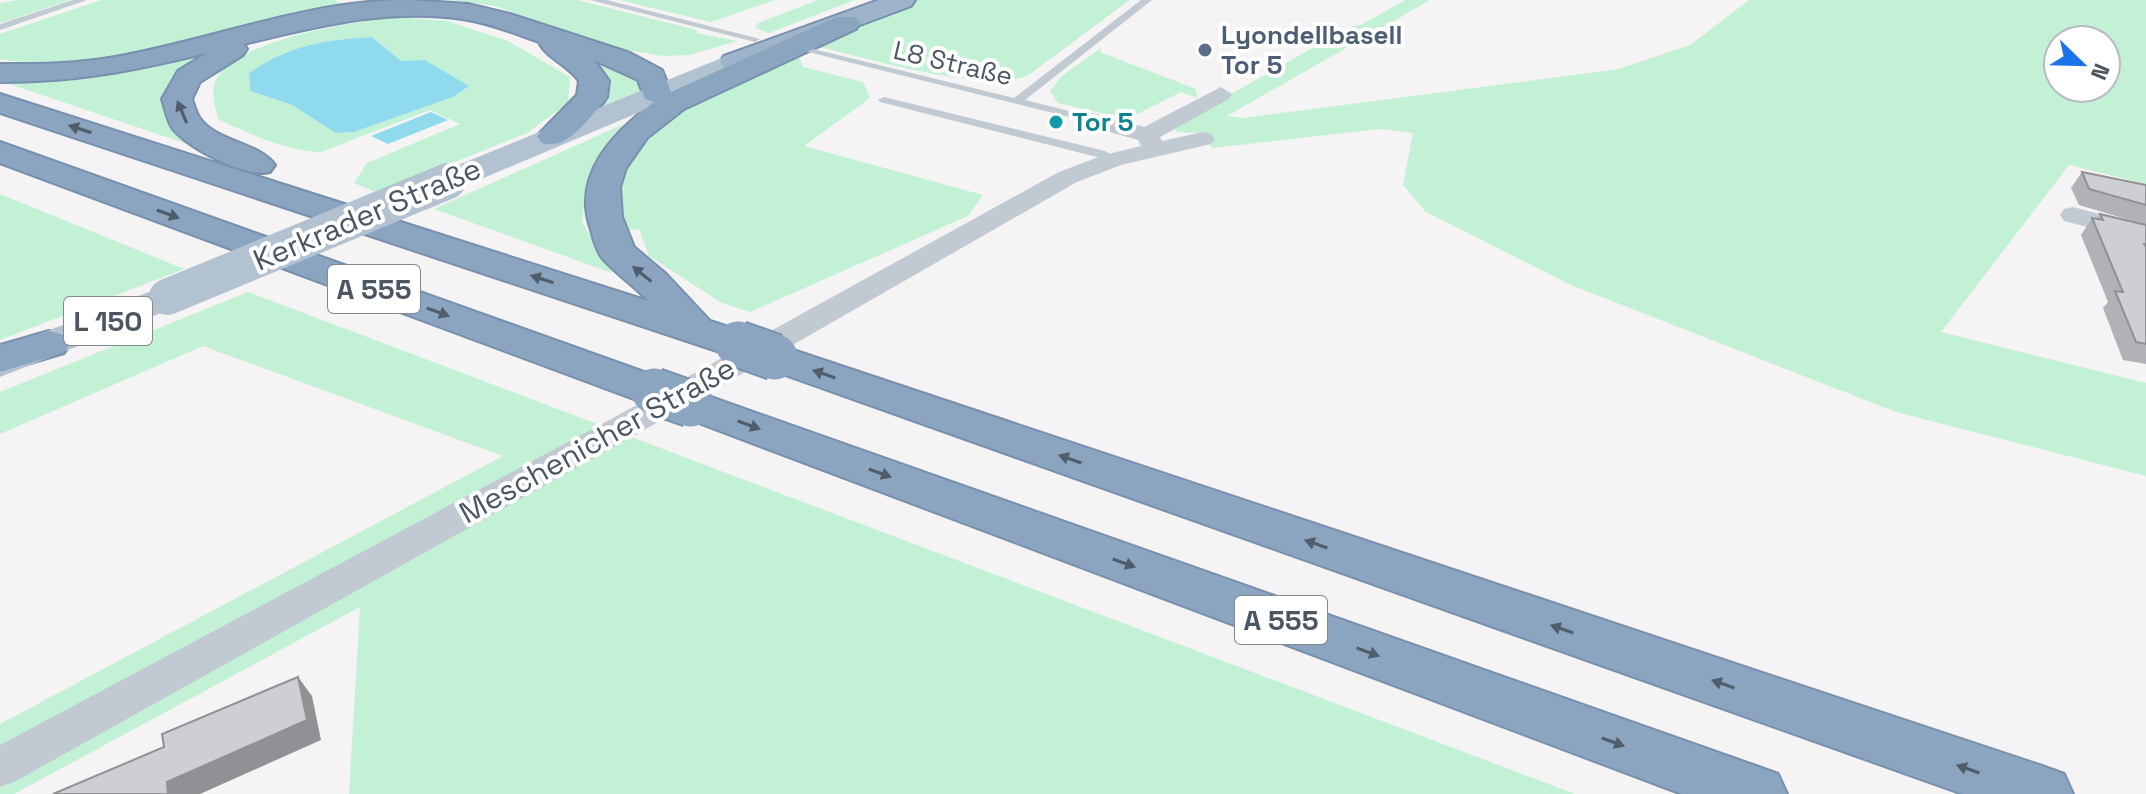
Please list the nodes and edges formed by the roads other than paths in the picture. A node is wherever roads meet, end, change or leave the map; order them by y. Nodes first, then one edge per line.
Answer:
1 (82, 0) edge
2 (595, 0) edge
3 (877, 0) edge
4 (902, 0) edge
5 (1147, 0) edge
6 (857, 12) edge
7 (307, 21) junction
8 (0, 27) edge
9 (540, 35) junction
10 (755, 39) dead end
11 (801, 49) dead end
12 (620, 59) junction
13 (734, 62) junction
14 (0, 73) edge
15 (656, 93) junction
16 (1221, 94) dead end
17 (884, 100) dead end
18 (1017, 101) junction
19 (0, 103) edge
20 (1093, 120) joint
21 (553, 136) junction
22 (1203, 139) dead end
23 (1151, 142) junction
24 (0, 152) edge
25 (1113, 160) junction
26 (0, 174) edge
27 (95, 187) junction
28 (2073, 215) dead end
29 (2146, 234) edge
30 (421, 239) junction
31 (696, 330) junction
32 (0, 361) edge
33 (0, 767) edge
34 (1756, 794) edge
35 (2042, 794) edge

1 - 8 lane
2 - 10 lane
3 - 13 highway, Kerkrader Straße / L 150
4 - 6 highway, Kerkrader Straße / L 150
5 - 18 lane
6 - 12 highway
6 - 13 highway, Kerkrader Straße / L 150
31 -> 6 highway
7 - 9 highway
7 - 14 highway
30 -> 7 highway
9 - 12 highway
9 - 21 highway
11 - 18 lane, L8 Straße
12 - 15 highway
13 - 15 main road, Kerkrader Straße / L 150
15 - 21 main road, Kerkrader Straße / L 150
16 - 23 street
17 - 25 lane
18 - 20 lane, L8 Straße
30 -> 19 highway, A 555
20 - 23 street
21 - 32 main road, Kerkrader Straße / L 150, bridge
22 - 23 street, Meschenicher Straße
23 - 25 street, Meschenicher Straße
24 - 27 highway, A 555
25 - 33 street, Meschenicher Straße
26 - 27 highway
27 -> 34 highway, A 555
28 - 29 street
31 -> 30 highway, A 555
35 -> 31 highway, A 555

